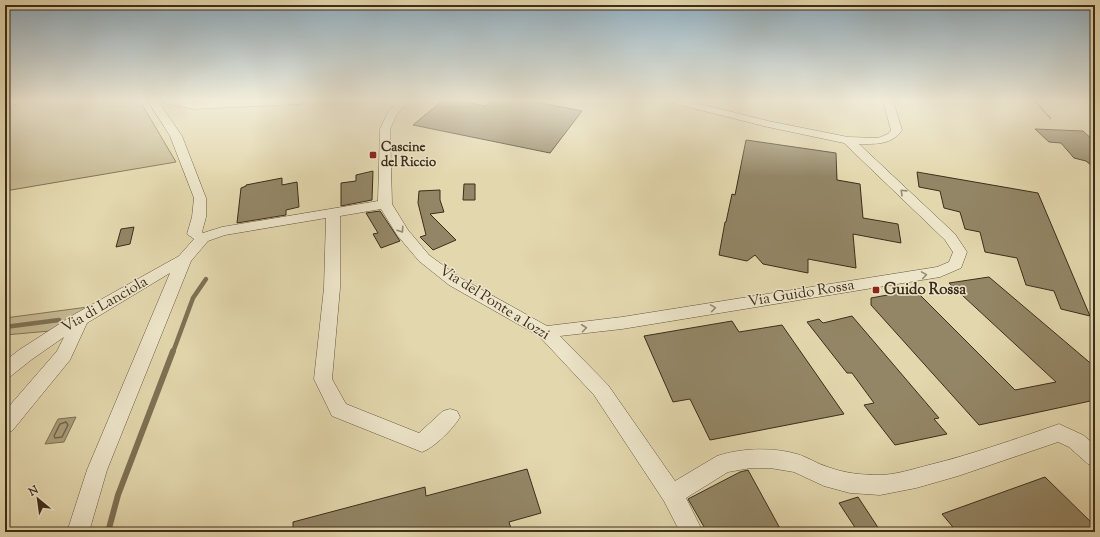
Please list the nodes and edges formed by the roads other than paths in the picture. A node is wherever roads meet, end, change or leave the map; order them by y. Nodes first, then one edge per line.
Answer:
1 (169, 126) edge
2 (386, 126) edge
3 (778, 126) edge
4 (896, 126) edge
5 (848, 140) junction
6 (385, 204) junction
7 (333, 212) junction
8 (203, 238) junction
9 (184, 259) junction
10 (82, 318) junction
11 (545, 332) junction
12 (5, 371) edge
13 (450, 417) dead end
14 (5, 426) edge
15 (1095, 458) edge
16 (672, 494) junction
17 (78, 532) edge
18 (692, 532) edge

1 - 8 street
2 - 6 street
3 - 5 street
4 - 5 street
11 -> 5 street, Via Guido Rossa
6 - 7 street, Via di Lanciola
6 -> 11 street, Via del Ponte a Iozzi
7 - 8 street, Via di Lanciola
7 - 13 street
8 - 9 street, Via di Lanciola
9 - 10 street, Via di Lanciola
9 - 17 street
10 - 12 street, Via di Lanciola
10 - 14 street
11 - 16 street, Via del Ponte a Iozzi
15 - 16 street
16 - 18 street, Via del Ponte a Iozzi

